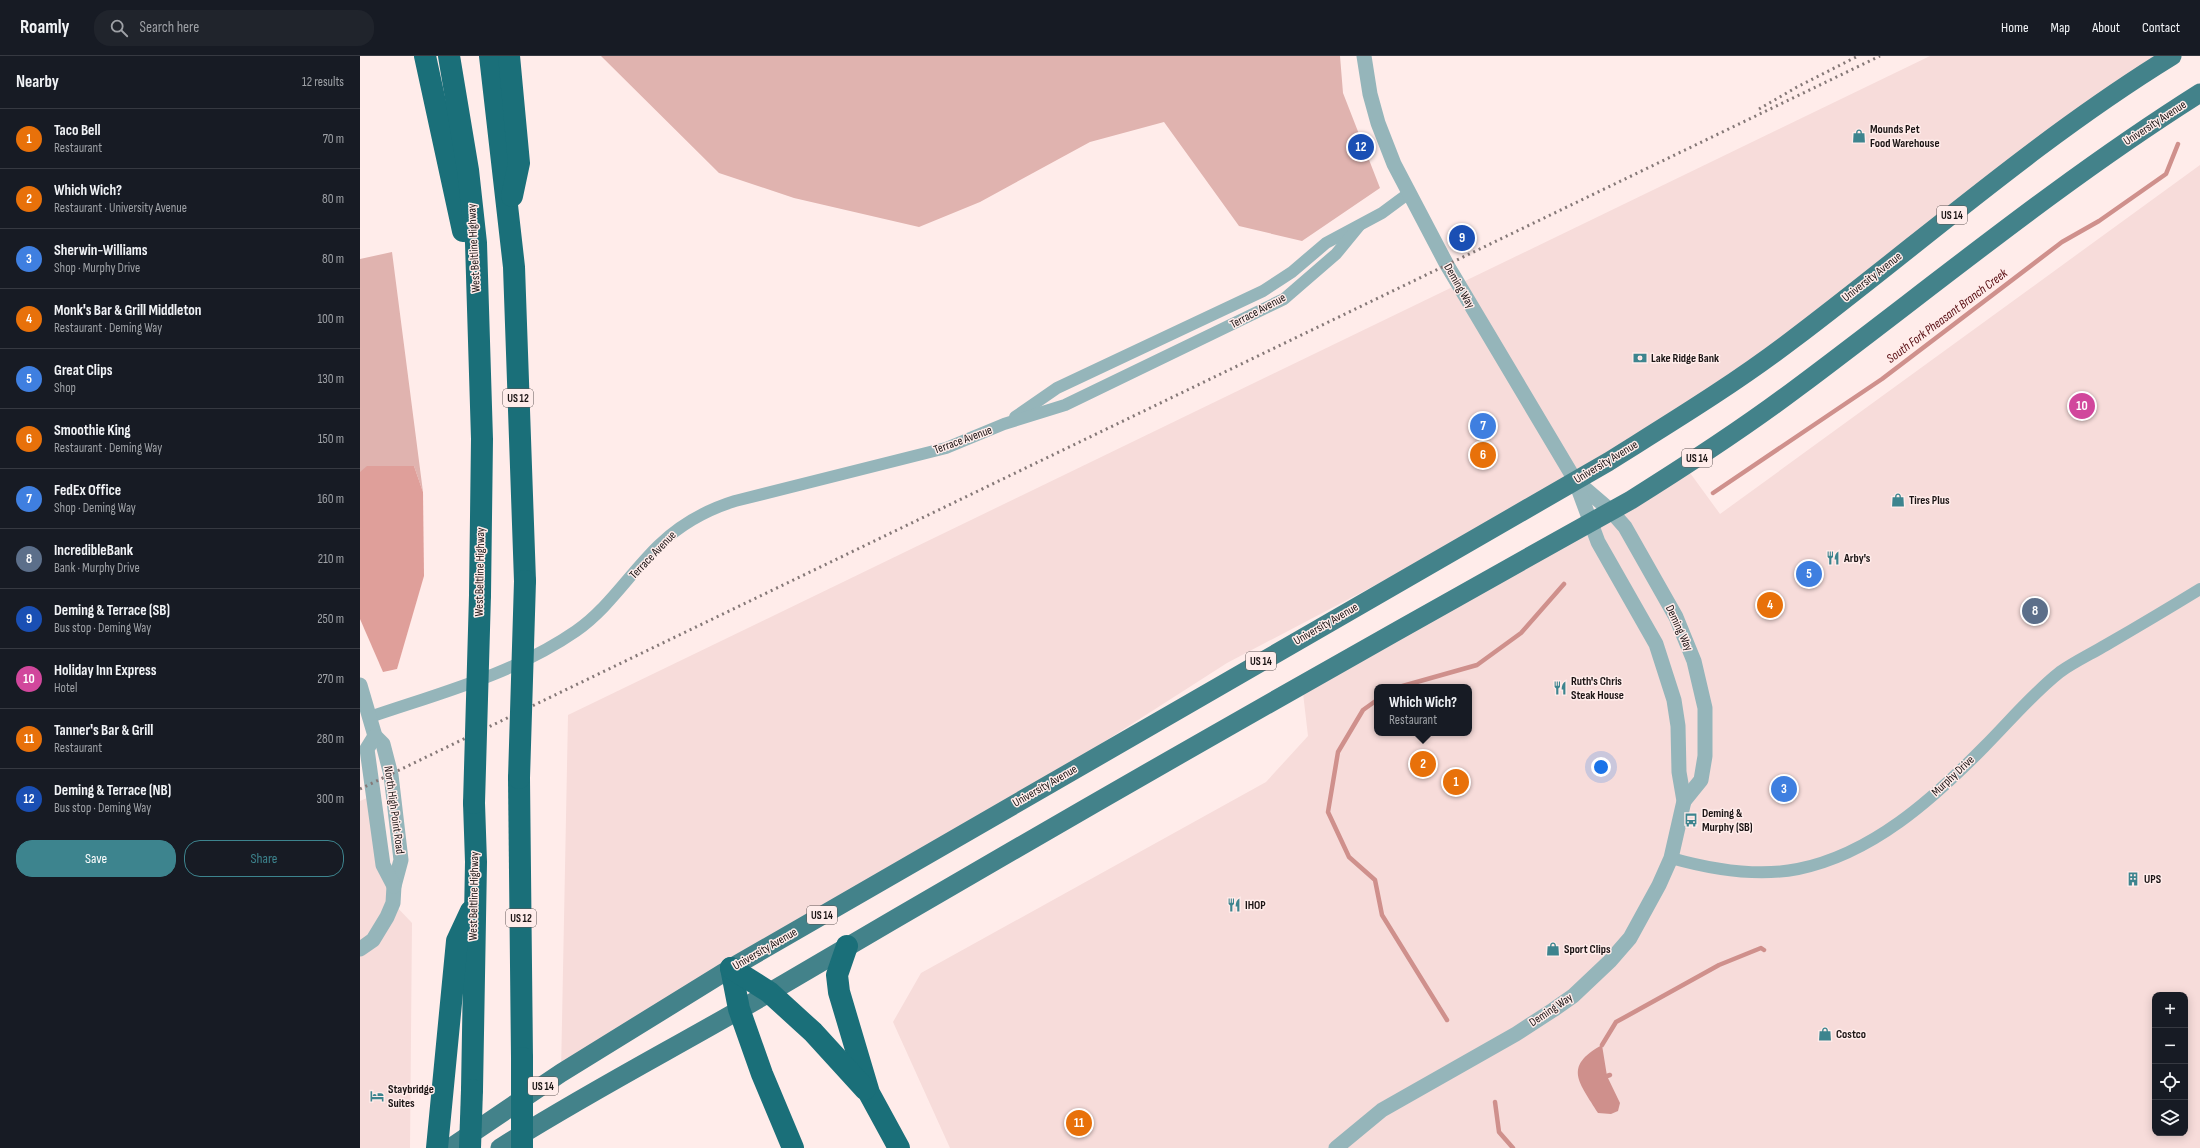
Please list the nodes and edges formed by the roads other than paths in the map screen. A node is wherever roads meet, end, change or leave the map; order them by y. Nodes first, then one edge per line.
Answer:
1 (425, 56) edge
2 (449, 56) edge
3 (490, 56) edge
4 (509, 56) edge
5 (1364, 56) edge
6 (2172, 56) edge
7 (2200, 93) edge
8 (1409, 193) junction
9 (508, 215) junction
10 (1359, 226) junction
11 (477, 298) junction
12 (1004, 424) junction
13 (1575, 480) junction
14 (1611, 511) junction
15 (1591, 522) junction
16 (2200, 589) edge
17 (360, 685) edge
18 (370, 716) junction
19 (1684, 801) junction
20 (1671, 858) junction
21 (474, 905) junction
22 (846, 946) junction
23 (360, 949) edge
24 (732, 968) junction
25 (769, 992) junction
26 (739, 1009) junction
27 (869, 1093) junction
28 (437, 1148) edge
29 (450, 1148) edge
30 (470, 1148) edge
31 (500, 1148) edge
32 (522, 1148) edge
33 (792, 1148) edge
34 (899, 1148) edge
35 (1336, 1148) edge

1 - 11 highway
2 - 11 highway, West Beltline Highway
3 - 9 highway, US 12
4 - 9 highway
5 - 8 street, Deming Way
6 - 13 main road, University Avenue / US 14
7 - 14 main road, University Avenue / US 14
8 - 10 street, Terrace Avenue
8 - 13 street, Deming Way
9 - 32 highway, US 12, bridge
10 - 12 street, Terrace Avenue
10 - 12 street, Terrace Avenue
11 - 21 highway, West Beltline Highway, bridge
12 - 18 street, Terrace Avenue
13 - 14 street, Deming Way
13 - 15 street, Deming Way
13 - 24 main road, University Avenue / US 14
14 - 15 main road, University Avenue / US 14
14 - 19 street, Deming Way
15 - 19 street, Deming Way
15 - 22 main road, University Avenue / US 14
16 - 20 street, Murphy Drive
17 - 18 street, North High Point Road
18 - 23 street, North High Point Road
19 - 20 street, Deming Way
20 - 35 street, Deming Way
21 - 28 highway
21 - 30 highway, West Beltline Highway, bridge
22 - 25 main road, University Avenue / US 14
22 - 27 highway
24 - 25 highway
24 - 26 highway
24 - 29 main road, University Avenue / US 14
25 - 26 main road, University Avenue / US 14
25 - 27 highway
26 - 31 main road, University Avenue / US 14
26 - 33 highway
27 - 34 highway

